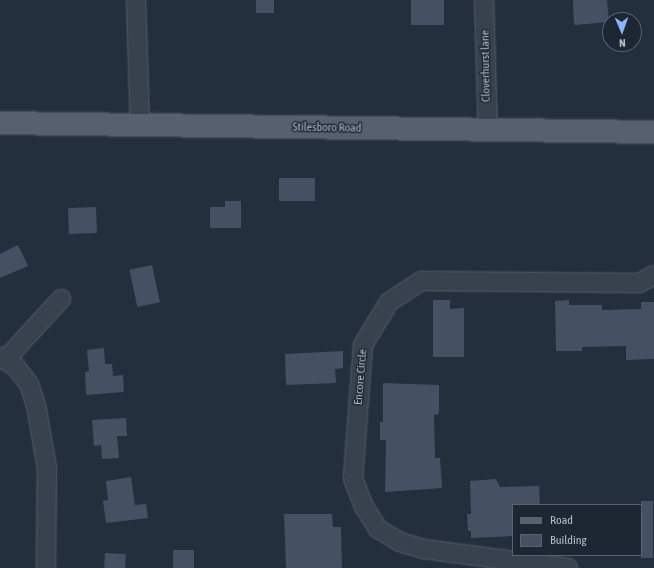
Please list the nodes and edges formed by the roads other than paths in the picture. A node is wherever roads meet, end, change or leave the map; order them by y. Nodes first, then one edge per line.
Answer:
1 (136, 0) edge
2 (484, 0) edge
3 (0, 123) edge
4 (140, 126) junction
5 (488, 131) junction
6 (654, 132) edge
7 (654, 275) edge
8 (61, 299) dead end
9 (2, 358) edge
10 (46, 568) edge
11 (568, 568) edge

1 - 4 street
2 - 5 street, Cloverhurst lane
3 - 4 main road, Stilesboro Road
4 - 5 main road, Stilesboro Road
5 - 6 main road, Stilesboro Road
7 - 11 street, Encore Circle
8 - 9 street
9 - 10 street

